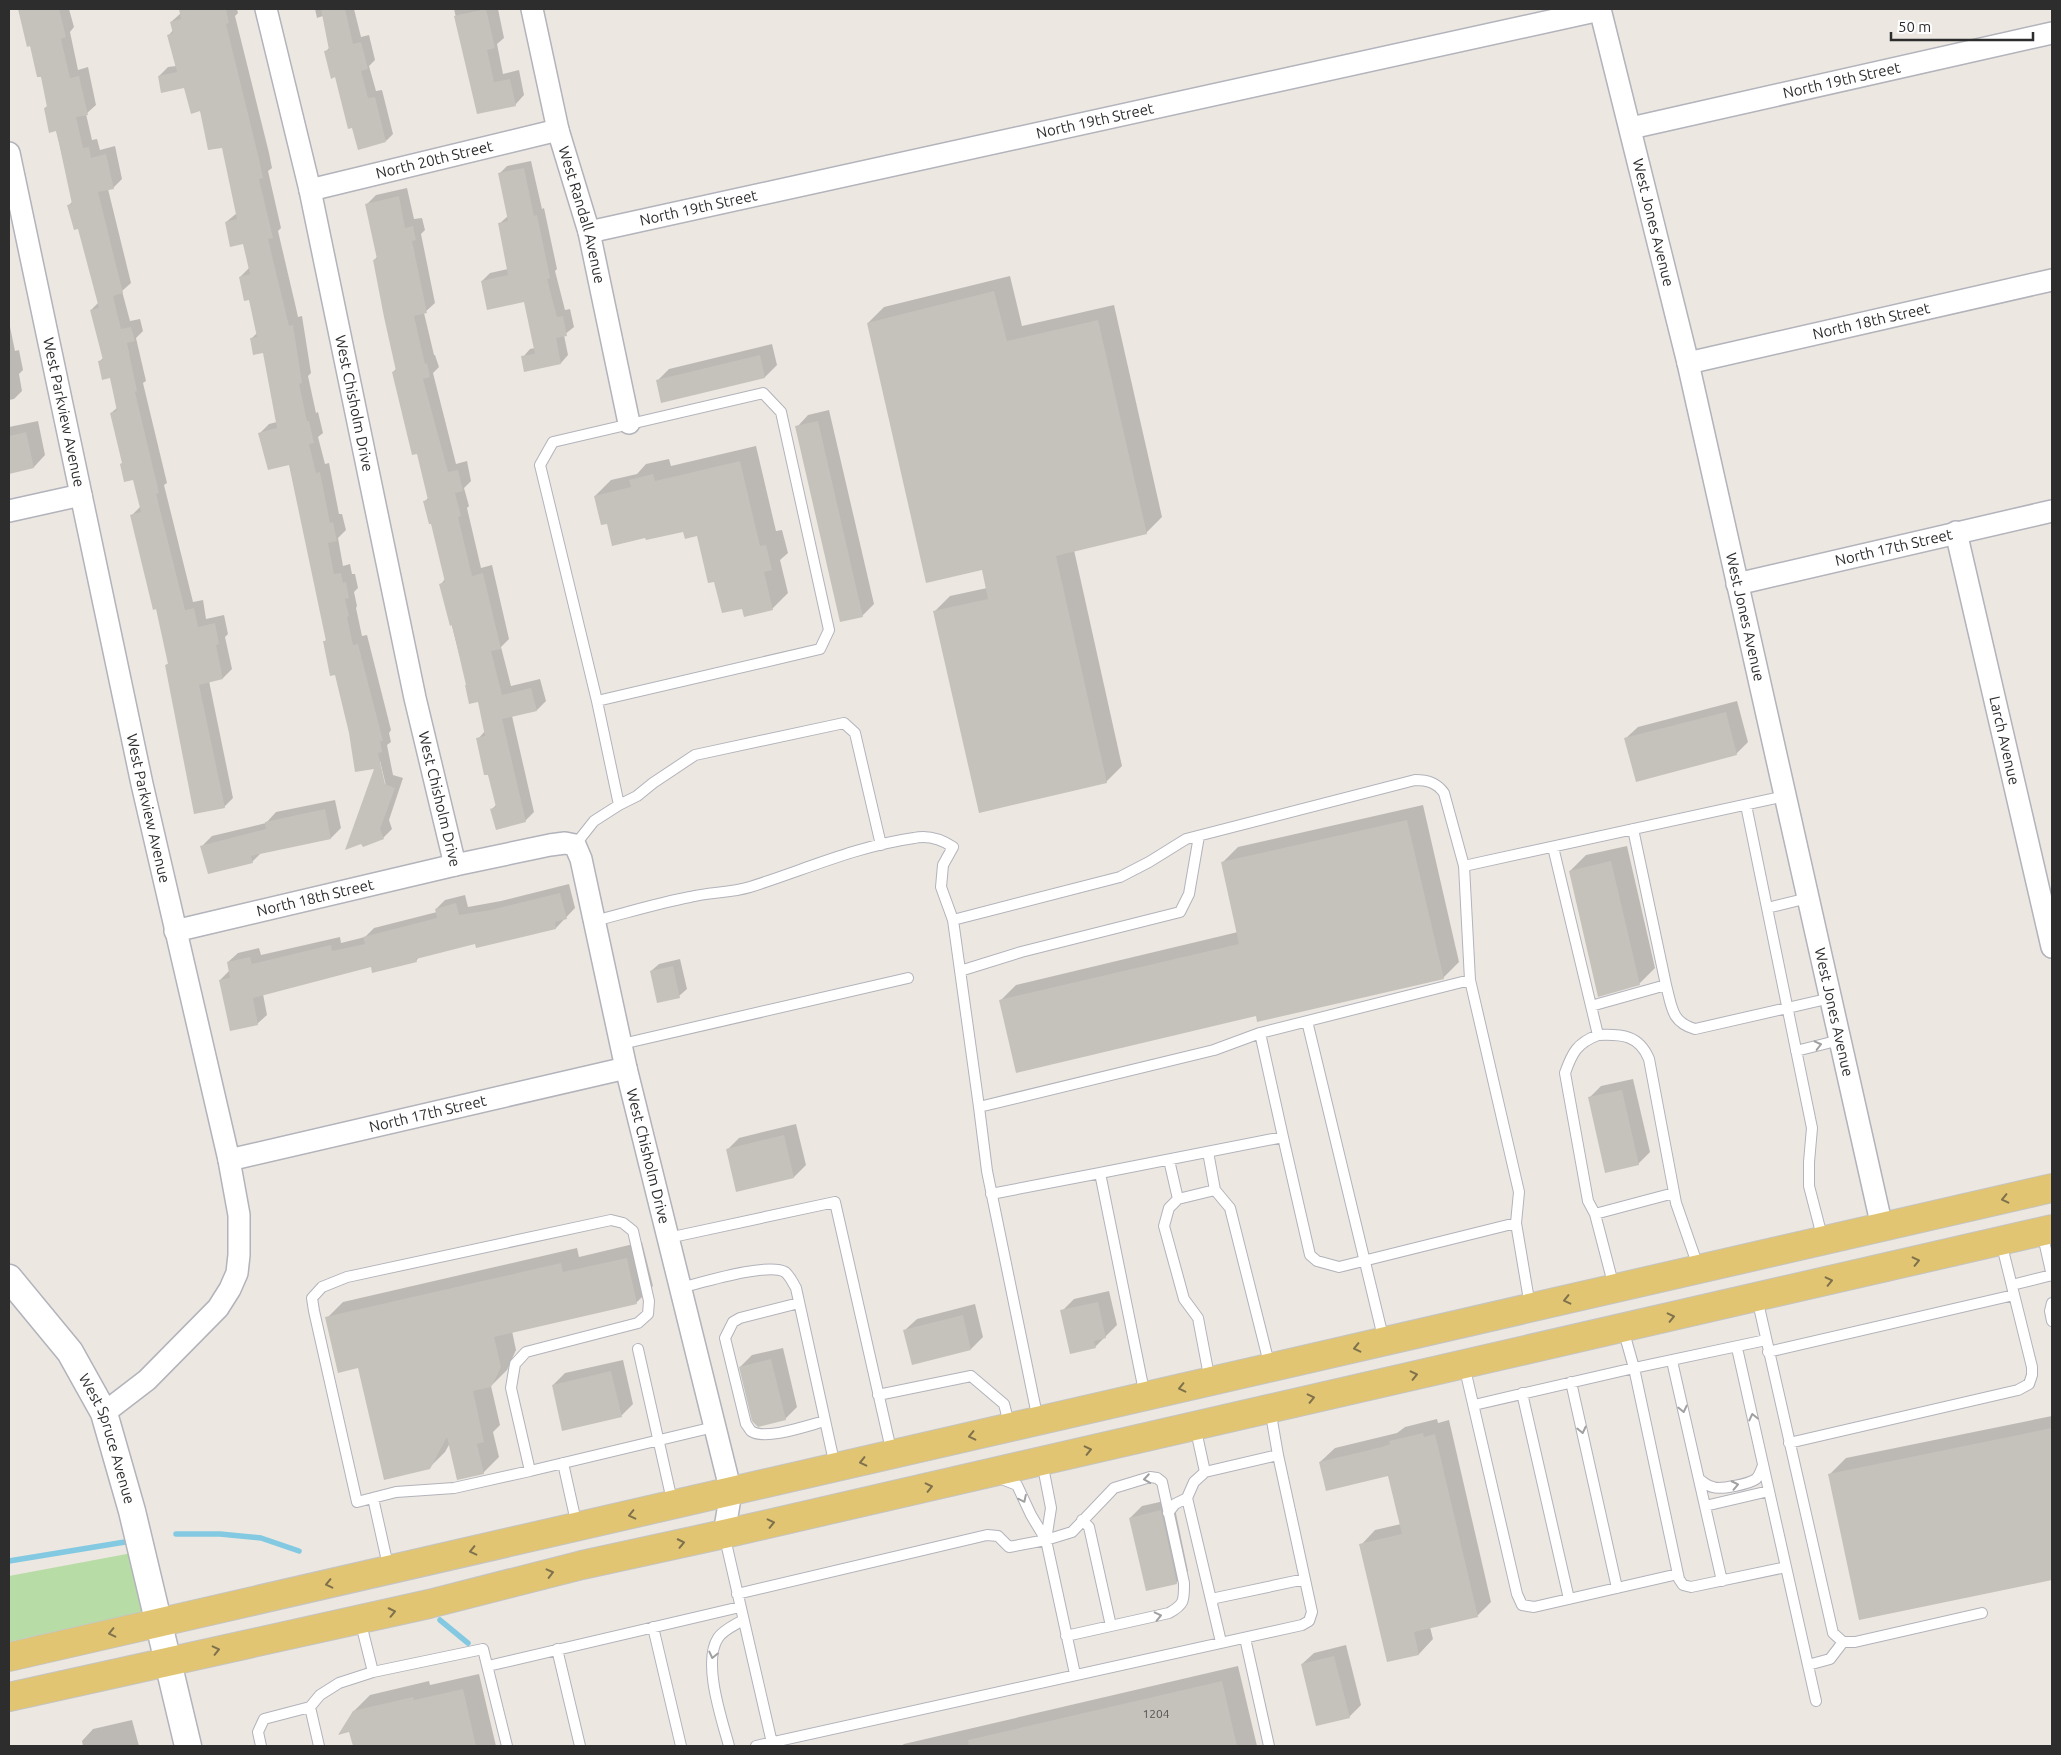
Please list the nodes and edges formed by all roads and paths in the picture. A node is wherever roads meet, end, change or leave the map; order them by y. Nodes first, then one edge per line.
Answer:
1 (266, 9) edge
2 (532, 9) edge
3 (1600, 9) edge
4 (2052, 33) edge
5 (1631, 128) junction
6 (558, 130) junction
7 (9, 153) edge
8 (310, 190) junction
9 (588, 232) junction
10 (2052, 280) edge
11 (1688, 363) junction
12 (629, 423) junction
13 (81, 495) junction
14 (9, 511) edge
15 (2052, 511) edge
16 (1956, 532) junction
17 (1737, 584) junction
18 (596, 701) junction
19 (1785, 796) junction
20 (618, 804) junction
21 (1746, 805) junction
22 (1633, 829) junction
23 (1200, 836) junction
24 (575, 845) junction
25 (881, 845) junction
26 (1553, 847) junction
27 (455, 865) junction
28 (1464, 866) junction
29 (1808, 898) junction
30 (1767, 908) junction
31 (953, 920) junction
32 (594, 921) junction
33 (175, 931) junction
34 (2052, 947) edge
35 (960, 970) junction
36 (908, 978) dead end
37 (1470, 980) junction
38 (1666, 985) junction
39 (1831, 998) junction
40 (1591, 1006) junction
41 (1788, 1008) junction
42 (1307, 1021) junction
43 (1260, 1033) junction
44 (1598, 1035) junction
45 (1840, 1040) junction
46 (622, 1044) junction
47 (1796, 1051) junction
48 (626, 1068) junction
49 (979, 1107) junction
50 (1283, 1137) junction
51 (1208, 1152) junction
52 (229, 1160) junction
53 (1169, 1160) junction
54 (1100, 1173) junction
55 (2052, 1188) edge
56 (1215, 1190) junction
57 (1674, 1193) junction
58 (991, 1194) junction
59 (1178, 1199) junction
60 (1945, 1213) junction
61 (1595, 1214) junction
62 (1516, 1223) junction
63 (1882, 1227) junction
64 (2047, 1230) edge
65 (668, 1238) junction
66 (1824, 1241) junction
67 (2001, 1241) junction
68 (1954, 1252) junction
69 (1365, 1262) junction
70 (1699, 1270) junction
71 (2052, 1276) edge
72 (9, 1278) edge
73 (2012, 1285) junction
74 (680, 1288) junction
75 (1614, 1289) junction
76 (2014, 1295) junction
77 (1757, 1297) junction
78 (799, 1303) junction
79 (2052, 1303) edge
80 (1530, 1308) junction
81 (2052, 1321) edge
82 (1623, 1328) junction
83 (1766, 1340) junction
84 (1385, 1342) junction
85 (1737, 1348) junction
86 (638, 1349) dead end
87 (1768, 1352) junction
88 (1672, 1361) junction
89 (1464, 1364) junction
90 (1271, 1368) junction
91 (1634, 1368) junction
92 (1210, 1382) junction
93 (1571, 1382) junction
94 (1522, 1393) junction
95 (878, 1394) junction
96 (1146, 1397) junction
97 (1474, 1405) junction
98 (1270, 1408) junction
99 (104, 1413) junction
100 (825, 1421) junction
101 (1038, 1421) junction
102 (1195, 1426) junction
103 (714, 1427) junction
104 (1010, 1428) junction
105 (658, 1440) junction
106 (1789, 1443) junction
107 (892, 1455) junction
108 (1278, 1455) junction
109 (1042, 1461) junction
110 (563, 1463) junction
111 (1764, 1464) junction
112 (836, 1468) junction
113 (530, 1471) junction
114 (1205, 1472) junction
115 (986, 1474) junction
116 (1699, 1479) junction
117 (1769, 1491) junction
118 (730, 1492) junction
119 (373, 1498) junction
120 (1187, 1498) junction
121 (673, 1506) junction
122 (1706, 1506) junction
123 (1168, 1514) junction
124 (1082, 1520) junction
125 (577, 1527) junction
126 (724, 1534) junction
127 (1046, 1540) junction
128 (1786, 1567) junction
129 (389, 1570) junction
130 (1678, 1574) junction
131 (1305, 1579) junction
132 (1722, 1581) junction
133 (1617, 1588) junction
134 (737, 1594) junction
135 (1212, 1599) junction
136 (1569, 1599) junction
137 (740, 1607) junction
138 (1982, 1613) dead end
139 (360, 1619) junction
140 (743, 1620) junction
141 (160, 1622) junction
142 (1111, 1626) junction
143 (653, 1627) junction
144 (1066, 1636) junction
145 (1245, 1638) junction
146 (1221, 1642) junction
147 (1843, 1642) junction
148 (557, 1650) junction
149 (9, 1657) edge
150 (169, 1661) junction
151 (1808, 1665) junction
152 (488, 1666) junction
153 (373, 1672) junction
154 (1075, 1674) junction
155 (9, 1697) edge
156 (1816, 1701) dead end
157 (310, 1708) junction
158 (772, 1743) junction
159 (188, 1746) edge
160 (261, 1746) edge
161 (318, 1746) edge
162 (507, 1746) edge
163 (580, 1746) edge
164 (681, 1746) edge
165 (729, 1746) edge
166 (756, 1746) edge
167 (1269, 1746) edge

1 - 8 street, West Chisholm Drive
2 - 6 street, West Randall Avenue
3 - 5 street, West Jones Avenue
3 - 9 street, North 19th Street
4 - 5 street, North 19th Street
5 - 11 street, West Jones Avenue
6 - 8 street, North 20th Street
6 - 9 street, West Randall Avenue
7 - 13 street, West Parkview Avenue
8 - 27 street, West Chisholm Drive
9 - 12 street, West Randall Avenue
10 - 11 street, North 18th Street
11 - 17 street, West Jones Avenue
12 - 18 lane
12 - 18 lane
13 - 14 street
13 - 33 street, West Parkview Avenue
15 - 16 street, North 17th Street
16 - 17 street, North 17th Street
16 - 34 street, Larch Avenue
17 - 19 street, West Jones Avenue
18 - 20 lane
19 - 21 lane
19 - 29 street, West Jones Avenue
20 - 24 lane
20 - 25 lane
21 - 22 lane
21 - 30 lane
22 - 26 lane
22 - 38 lane
23 - 28 lane
23 - 31 lane
23 - 35 lane
24 - 27 street, West Chisholm Drive
24 - 32 street, West Chisholm Drive
25 - 31 lane
25 - 32 lane
26 - 28 lane
26 - 40 lane
27 - 33 street, North 18th Street
28 - 37 lane
29 - 30 lane
29 - 39 street, West Jones Avenue
30 - 41 lane
31 - 35 lane
32 - 46 street, West Chisholm Drive
33 - 52 street, West Parkview Avenue
35 - 49 lane
36 - 46 lane
37 - 42 lane
37 - 62 lane
38 - 40 lane
38 - 41 lane
39 - 41 lane
39 - 45 street, West Jones Avenue
40 - 44 lane
41 - 47 lane
42 - 43 lane
42 - 69 lane
43 - 49 lane
43 - 50 lane
44 - 57 lane
44 - 61 lane
47 -> 45 lane
45 - 63 street, West Jones Avenue
46 - 48 street, West Chisholm Drive
47 - 66 lane
48 - 52 street, North 17th Street
48 - 65 street, West Chisholm Drive
49 - 58 lane
50 - 51 lane
50 - 69 lane
51 - 53 lane
51 - 56 lane
52 - 99 street, West Parkview Avenue
53 - 54 lane
53 - 59 lane
54 - 58 lane
54 - 96 lane
55 -> 60 main road
56 - 59 lane
56 - 90 lane
57 - 61 lane
57 - 70 lane
58 - 101 lane
59 - 92 lane
60 - 63 main road
60 - 68 main road
61 - 75 lane
62 - 69 lane
62 - 80 lane
63 - 66 main road
64 - 67 main road
64 - 71 lane
65 - 74 street, West Chisholm Drive
65 - 95 lane
66 - 70 main road
67 - 68 main road
67 - 73 lane
77 -> 68 main road
69 - 84 lane
70 - 75 main road
71 - 73 lane
72 - 99 street, West Spruce Avenue
73 - 76 lane
74 - 78 lane
74 - 103 street, West Chisholm Drive
75 -> 80 main road
75 - 82 main road
76 - 87 lane
76 - 106 lane
82 -> 77 main road
77 - 83 lane
78 - 100 lane
78 - 100 lane
79 - 81 lane
80 - 84 main road
82 - 89 main road
82 - 91 lane
83 - 85 lane
83 - 87 lane
84 -> 90 main road
85 - 88 lane
111 -> 85 lane
86 - 105 lane
87 - 106 lane
88 - 91 lane
88 -> 116 lane
89 - 97 lane
98 -> 89 main road
90 - 92 main road
91 - 93 lane
91 - 130 lane
92 -> 96 main road
93 - 94 lane
93 -> 133 lane
94 - 97 lane
94 - 136 lane
95 - 104 lane
95 - 107 lane
96 - 101 main road
97 - 136 lane
98 - 102 main road
98 - 108 lane
99 - 141 street, West Spruce Avenue
100 - 112 lane
101 - 104 main road
109 -> 102 main road
102 - 114 lane
103 - 105 lane
103 - 118 street, West Chisholm Drive
104 -> 107 main road
105 - 110 lane
105 - 121 lane
106 - 147 lane
107 -> 112 main road
108 - 114 lane
108 - 131 lane
109 - 115 main road
109 - 127 lane
110 - 113 lane
110 - 125 lane
116 -> 111 lane
111 - 117 lane
112 - 118 main road
113 - 119 lane
113 - 119 lane
114 - 120 lane
126 -> 115 main road
115 -> 127 lane
116 - 122 lane
117 - 122 lane
117 - 128 lane
118 - 121 main road
118 - 126 street, West Chisholm Drive
119 - 129 lane
120 - 123 lane
120 - 135 lane
121 -> 125 main road
122 - 132 lane
123 -> 124 lane
142 -> 123 lane
124 - 127 lane
124 - 142 lane
125 -> 129 main road
126 - 134 lane
139 -> 126 main road
127 - 134 lane
127 - 144 lane
128 - 132 lane
128 - 151 lane
129 -> 141 main road
130 - 132 lane
130 - 133 lane
131 - 135 lane
131 - 145 lane
133 - 136 lane
134 - 137 lane
135 - 146 lane
137 - 140 lane
137 - 143 lane
138 - 147 lane
150 -> 139 main road
139 - 153 lane
140 - 158 lane
140 -> 165 lane
141 -> 149 main road
141 - 150 street, West Spruce Avenue
142 - 144 lane
143 - 148 lane
143 - 164 lane
144 - 154 lane
145 - 146 lane
145 - 167 lane
146 - 154 lane
147 - 151 lane
148 - 152 lane
148 - 163 lane
150 - 155 main road
150 - 159 street, West Spruce Avenue
151 - 156 lane
152 - 153 lane
152 - 162 lane
153 - 157 lane
154 - 158 lane
157 - 160 lane
157 - 161 lane
158 - 166 lane

